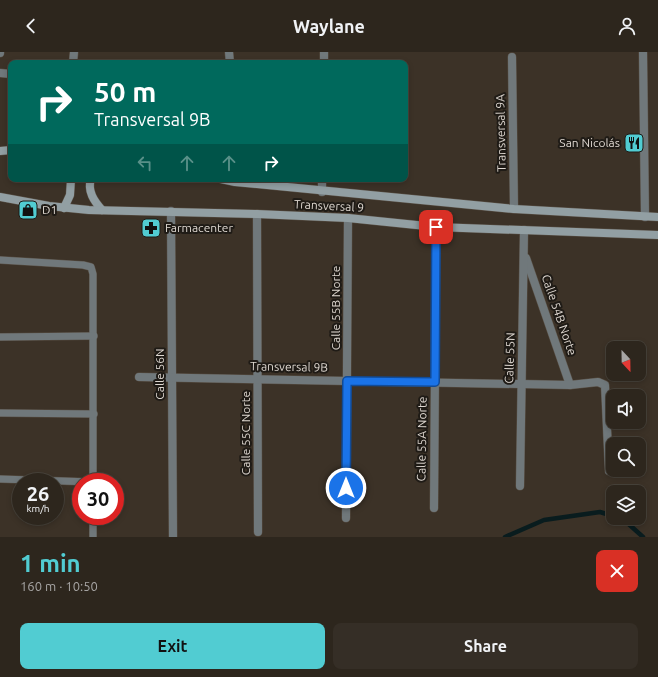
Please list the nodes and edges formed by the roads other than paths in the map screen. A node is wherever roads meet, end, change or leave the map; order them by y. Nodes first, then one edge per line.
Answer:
1 (643, 52) edge
2 (512, 57) dead end
3 (71, 182) edge
4 (90, 182) edge
5 (243, 182) edge
6 (322, 182) edge
7 (322, 192) junction
8 (0, 197) edge
9 (64, 208) junction
10 (514, 209) junction
11 (102, 210) junction
12 (171, 211) junction
13 (257, 214) junction
14 (645, 217) junction
15 (658, 217) edge
16 (348, 218) junction
17 (436, 227) junction
18 (524, 230) junction
19 (658, 235) edge
20 (525, 254) junction
21 (0, 260) edge
22 (94, 336) junction
23 (0, 338) edge
24 (140, 377) dead end
25 (172, 377) junction
26 (258, 379) junction
27 (347, 381) junction
28 (435, 382) junction
29 (521, 384) junction
30 (570, 385) junction
31 (0, 413) edge
32 (94, 414) junction
33 (607, 437) edge
34 (93, 473) edge
35 (0, 479) edge
36 (72, 481) edge
37 (520, 486) dead end
38 (434, 508) dead end
39 (346, 518) dead end
40 (93, 525) edge
41 (258, 532) dead end
42 (93, 537) edge
43 (173, 537) edge

1 - 14 street
2 - 10 street, Transversal 9A
3 - 9 main road
4 - 11 main road
5 - 7 main road, Transversal 9
6 - 7 street
7 - 10 main road, Transversal 9
8 - 9 main road, Transversal 9
9 - 11 main road, Transversal 9
10 - 14 main road, Transversal 9
11 - 12 main road, Transversal 9
12 - 13 main road, Transversal 9
12 - 25 street, Calle 56N
13 - 16 main road, Transversal 9
13 - 26 street, Calle 55C Norte
14 - 15 main road, Transversal 9
16 - 17 main road, Transversal 9
16 - 27 street, Calle 55B Norte
17 - 18 main road, Transversal 9
17 - 28 street, Calle 55A Norte
18 - 19 main road, Transversal 9
18 - 20 street, Calle 55N
20 - 29 street, Calle 55N
20 - 30 street, Calle 54B Norte
21 - 22 lane
22 - 23 lane
22 - 32 lane
24 - 25 street, Transversal 9B
25 - 26 street, Transversal 9B
25 - 43 street, Calle 56N
26 - 27 street, Transversal 9B
26 - 41 street, Calle 55C Norte
27 - 28 street, Transversal 9B
27 - 39 street, Calle 55B Norte
28 - 29 street, Transversal 9B
28 - 38 street, Calle 55A Norte
29 - 30 street, Transversal 9B
29 - 37 street, Calle 55N
30 - 33 street, Transversal 9B
31 - 32 lane
32 - 34 lane
35 - 36 lane
40 - 42 lane

